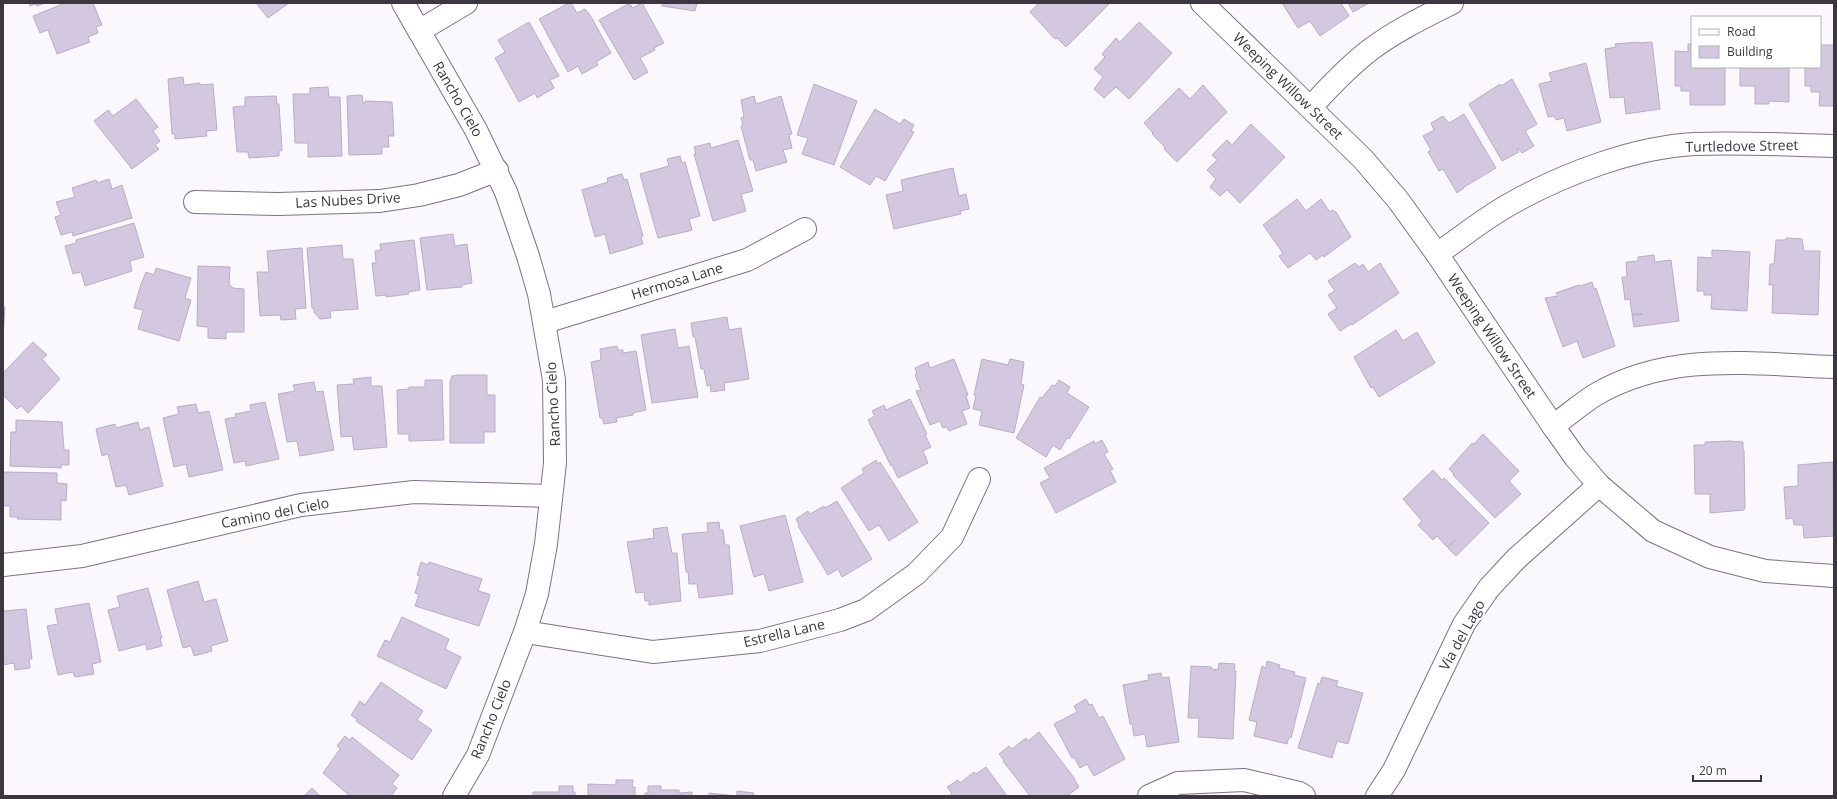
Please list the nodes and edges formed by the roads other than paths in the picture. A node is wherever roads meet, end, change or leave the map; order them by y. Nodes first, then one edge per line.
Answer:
1 (403, 3) edge
2 (466, 3) edge
3 (1202, 3) edge
4 (1452, 3) edge
5 (419, 31) junction
6 (1310, 107) junction
7 (1834, 146) edge
8 (497, 170) junction
9 (195, 202) dead end
10 (805, 228) dead end
11 (1437, 254) junction
12 (545, 322) junction
13 (1834, 367) edge
14 (1553, 426) junction
15 (979, 479) dead end
16 (1599, 485) junction
17 (551, 496) junction
18 (3, 565) edge
19 (1834, 576) edge
20 (525, 632) junction
21 (454, 796) edge
22 (1149, 796) edge
23 (1304, 796) edge
24 (1377, 796) edge

1 - 5 street, Rancho Cielo
2 - 5 street
3 - 6 street, Weeping Willow Street
4 - 6 street
5 - 8 street, Rancho Cielo
6 - 11 street, Weeping Willow Street
7 - 11 street, Turtledove Street
8 - 9 street, Las Nubes Drive
8 - 12 street, Rancho Cielo
10 - 12 street, Hermosa Lane
11 - 14 street, Weeping Willow Street
12 - 17 street, Rancho Cielo
13 - 14 street
14 - 16 street, Weeping Willow Street
15 - 20 street, Estrella Lane
16 - 19 street, Weeping Willow Street
16 - 24 street, Via del Lago
17 - 18 street, Camino del Cielo
17 - 20 street, Rancho Cielo
20 - 21 street, Rancho Cielo
22 - 23 street

